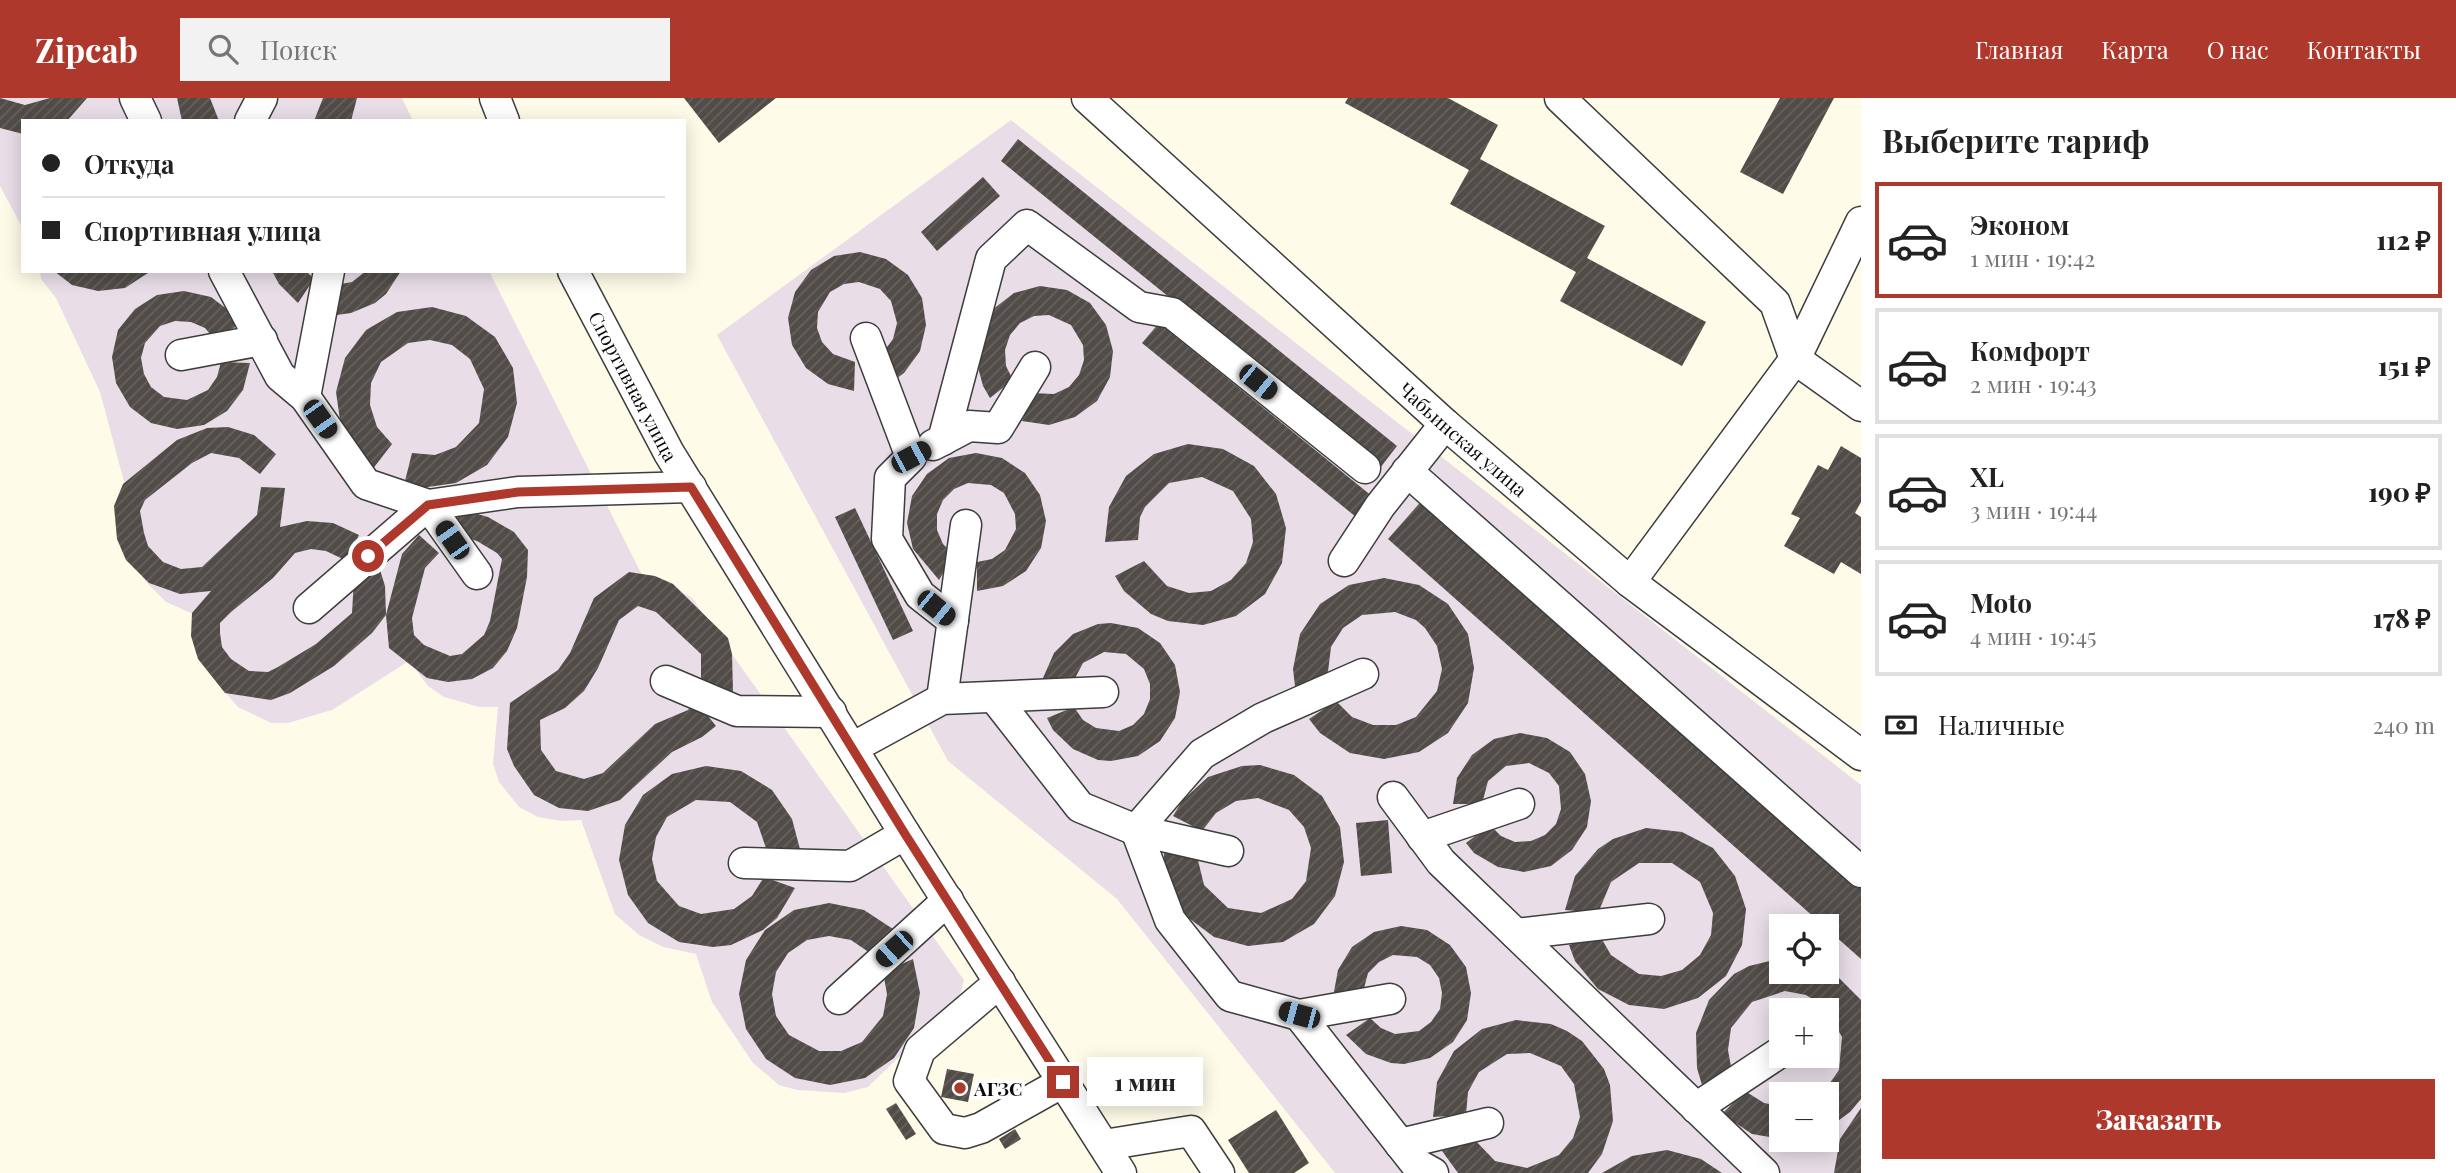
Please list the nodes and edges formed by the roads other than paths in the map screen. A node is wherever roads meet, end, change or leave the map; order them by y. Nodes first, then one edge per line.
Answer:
1 (135, 98) edge
2 (262, 98) edge
3 (495, 98) edge
4 (1087, 98) edge
5 (1560, 98) edge
6 (145, 119) edge
7 (251, 119) edge
8 (503, 119) edge
9 (1861, 222) edge
10 (225, 273) edge
11 (328, 273) edge
12 (574, 273) edge
13 (866, 338) dead end
14 (262, 340) junction
15 (181, 355) dead end
16 (1795, 359) junction
17 (1035, 367) dead end
18 (305, 397) junction
19 (1861, 406) edge
20 (1445, 424) junction
21 (943, 440) junction
22 (911, 457) junction
23 (1365, 468) dead end
24 (1407, 471) junction
25 (691, 487) junction
26 (428, 505) junction
27 (966, 525) dead end
28 (1345, 562) dead end
29 (477, 574) dead end
30 (1630, 582) junction
31 (309, 608) dead end
32 (953, 621) junction
33 (1363, 674) dead end
34 (666, 681) dead end
35 (1103, 692) dead end
36 (994, 697) junction
37 (942, 699) junction
38 (831, 712) junction
39 (853, 747) junction
40 (1861, 755) edge
41 (1393, 797) dead end
42 (1518, 804) dead end
43 (1136, 830) junction
44 (905, 834) junction
45 (1422, 837) junction
46 (1228, 851) dead end
47 (744, 863) dead end
48 (1861, 872) edge
49 (948, 900) junction
50 (1649, 919) dead end
51 (1516, 934) junction
52 (1000, 982) junction
53 (839, 999) dead end
54 (1390, 999) dead end
55 (1299, 1015) junction
56 (1769, 1059) edge
57 (1063, 1082) junction
58 (1696, 1108) junction
59 (1488, 1123) dead end
60 (1400, 1144) junction
61 (1104, 1145) junction
62 (1121, 1173) edge
63 (1219, 1173) edge
64 (1433, 1173) edge
65 (1764, 1173) edge

1 - 6 street
2 - 7 street
3 - 8 street
4 - 20 street, Чабьинская улица
5 - 16 street
9 - 16 street
10 - 14 street
11 - 18 street
12 - 25 street, Спортивная улица
13 - 22 street
14 - 15 street
14 - 18 street
16 - 19 street
16 - 30 street
17 - 21 street
18 - 26 street
20 - 24 street
20 - 30 street, Чабьинская улица
21 - 22 street
21 - 23 street
22 - 32 street
24 - 28 street
24 - 48 street
25 - 26 street
25 - 38 street, Спортивная улица
26 - 29 street
26 - 31 street
27 - 32 street
30 - 40 street, Чабьинская улица
32 - 37 street
33 - 43 street
34 - 38 street
35 - 36 street
36 - 37 street
36 - 43 street
37 - 39 street
38 - 39 street, Спортивная улица
39 - 44 street, Спортивная улица
41 - 45 street
42 - 45 street
43 - 46 street
43 - 55 street
44 - 47 street
44 - 49 street, Спортивная улица
45 - 51 street
49 - 52 street, Спортивная улица
49 - 53 street
50 - 51 street
51 - 58 street
52 - 57 street, Спортивная улица
52 - 57 street
54 - 55 street
55 - 60 street
56 - 58 street
57 - 61 street, Спортивная улица
58 - 65 street
59 - 60 street
60 - 64 street
61 - 62 street, Спортивная улица
61 - 63 street

